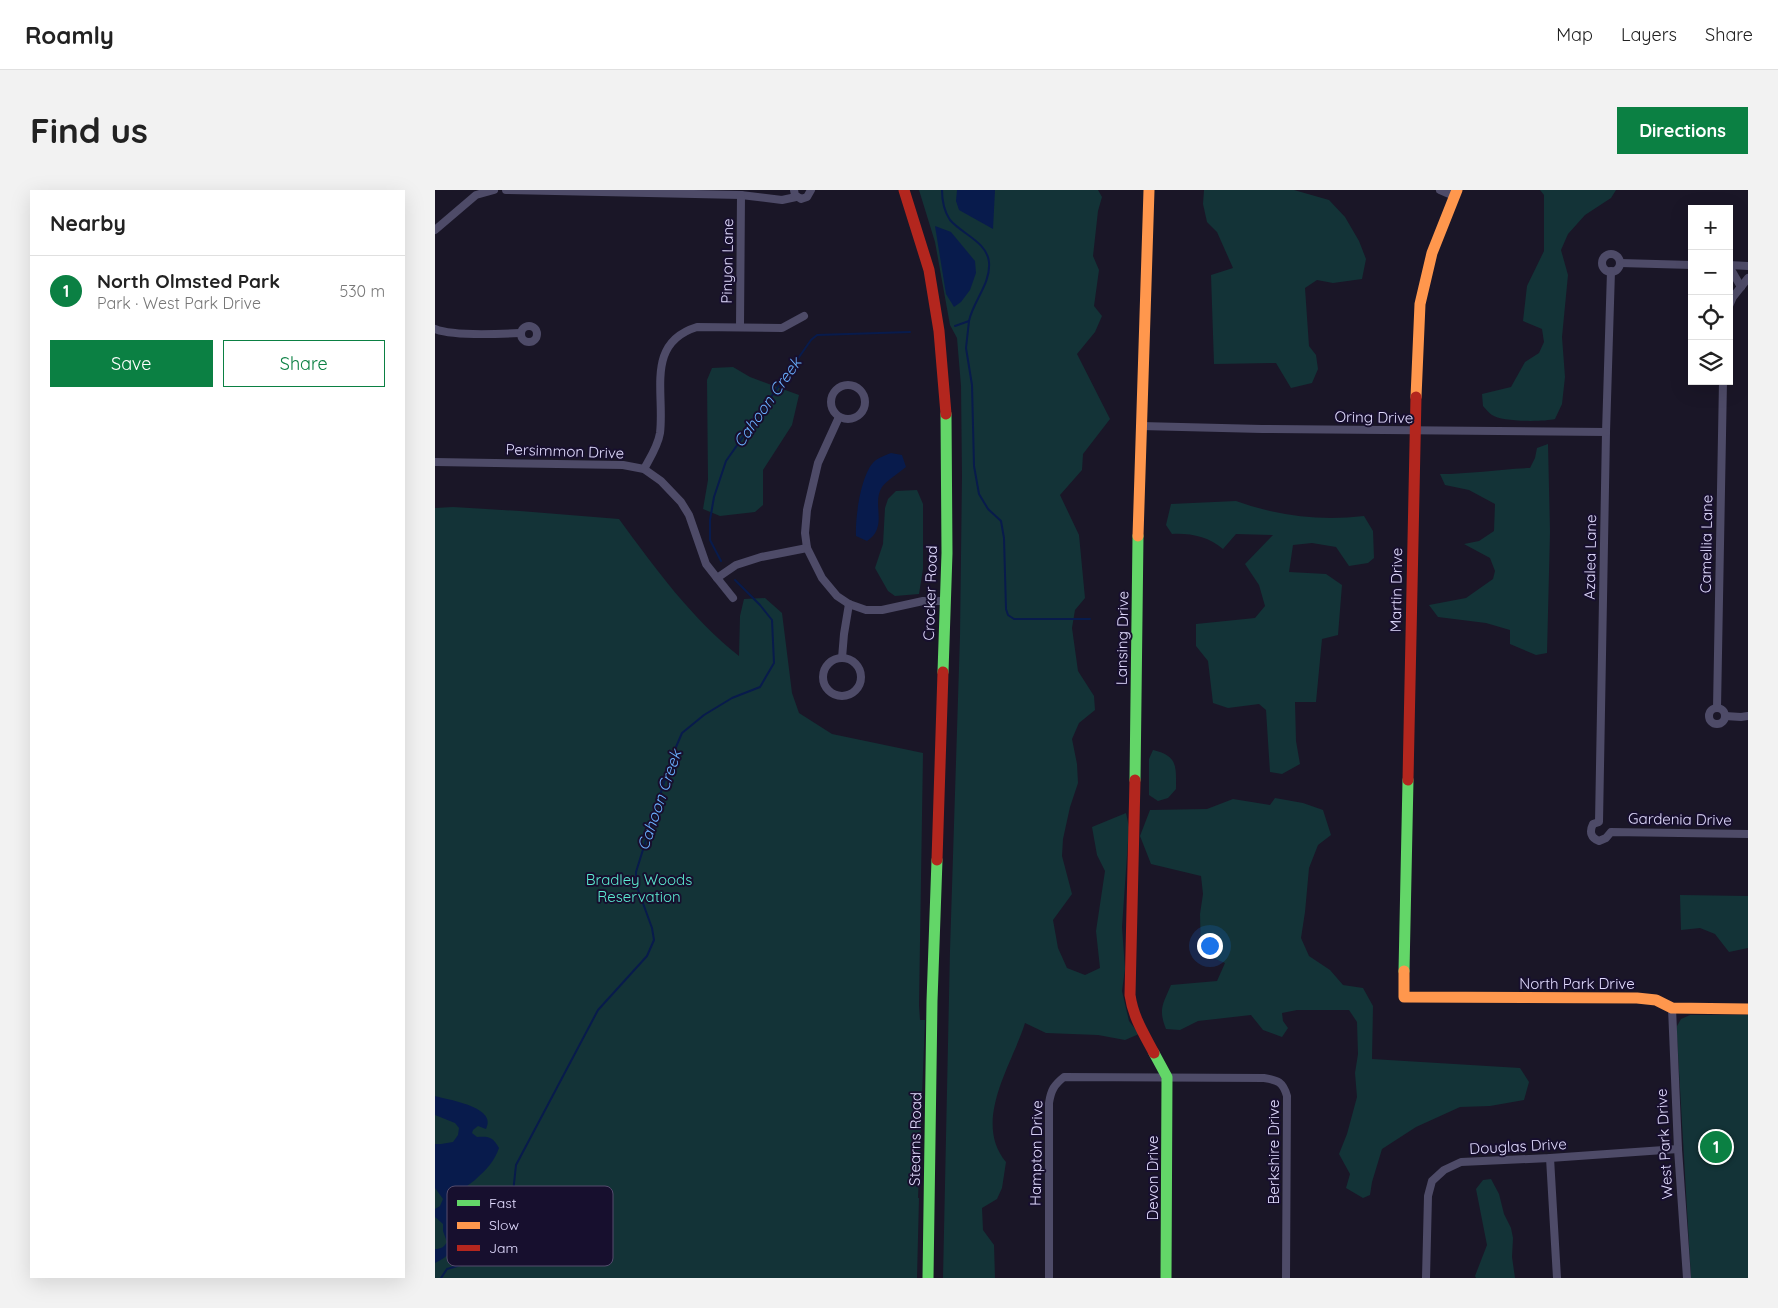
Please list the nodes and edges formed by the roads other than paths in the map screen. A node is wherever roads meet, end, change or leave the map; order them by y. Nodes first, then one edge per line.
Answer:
1 (494, 190) edge
2 (506, 190) edge
3 (811, 190) edge
4 (904, 190) edge
5 (1149, 190) edge
6 (1441, 190) edge
7 (474, 192) edge
8 (795, 193) edge
9 (1455, 193) edge
10 (741, 195) junction
11 (435, 230) edge
12 (1620, 263) junction
13 (1688, 265) edge
14 (1733, 266) edge
15 (1748, 266) edge
16 (1611, 271) junction
17 (1733, 273) edge
18 (1748, 278) edge
19 (1741, 287) junction
20 (1733, 297) edge
21 (804, 316) dead end
22 (740, 326) junction
23 (435, 329) edge
24 (520, 333) dead end
25 (1723, 385) edge
26 (839, 416) junction
27 (1141, 426) junction
28 (1414, 431) junction
29 (1606, 432) junction
30 (435, 462) edge
31 (644, 469) junction
32 (807, 548) junction
33 (717, 578) junction
34 (733, 598) dead end
35 (945, 602) junction
36 (849, 604) junction
37 (842, 658) junction
38 (1717, 708) junction
39 (1725, 716) junction
40 (1748, 716) edge
41 (1599, 822) junction
42 (1611, 832) junction
43 (1748, 834) edge
44 (1593, 838) joint
45 (1404, 997) joint
46 (932, 1001) joint
47 (1672, 1008) junction
48 (1748, 1009) edge
49 (1167, 1078) junction
50 (1678, 1150) junction
51 (1550, 1158) junction
52 (927, 1278) edge
53 (1049, 1278) edge
54 (1166, 1278) edge
55 (1286, 1278) edge
56 (1425, 1278) edge
57 (1557, 1278) edge
58 (1687, 1278) edge

1 - 7 street
2 - 10 street
3 - 8 street
4 - 35 street, Crocker Road
5 - 27 street, Lansing Drive
6 - 9 street
7 - 11 street
8 - 10 street
9 - 28 street, Martin Drive
10 - 22 street, Pinyon Lane
12 - 13 street
12 - 16 street
12 - 16 street
14 - 15 street
16 - 29 street, Azalea Lane
17 - 19 street
18 - 19 street
19 - 20 street
21 - 22 street
22 - 31 street
23 - 24 street
25 - 38 street, Camellia Lane
26 - 26 street
26 - 32 street
27 - 28 street, Oring Drive
27 - 49 street, Lansing Drive
28 - 29 street, Oring Drive
28 - 45 street, Martin Drive
29 - 41 street, Azalea Lane
30 - 31 street, Persimmon Drive
31 - 33 street, Persimmon Drive
32 - 33 street
32 - 36 street
33 - 34 street, Persimmon Drive
35 - 36 street
35 - 46 street, Crocker Road
36 - 37 street
37 - 37 street
38 - 39 street
38 - 39 street
39 - 40 street
41 - 42 street, Gardenia Drive
41 - 44 street, Azalea Lane
42 - 43 street, Gardenia Drive
42 - 44 street, Gardenia Drive
45 - 47 street, North Park Drive
46 - 52 street, Stearns Road
47 - 48 street, North Park Drive
47 - 50 street, West Park Drive
49 - 53 street, Hampton Drive
49 - 54 street, Devon Drive
49 - 55 street, Berkshire Drive
50 - 51 street, Douglas Drive
50 - 58 street, West Park Drive
51 - 56 street, Douglas Drive
51 - 57 street

